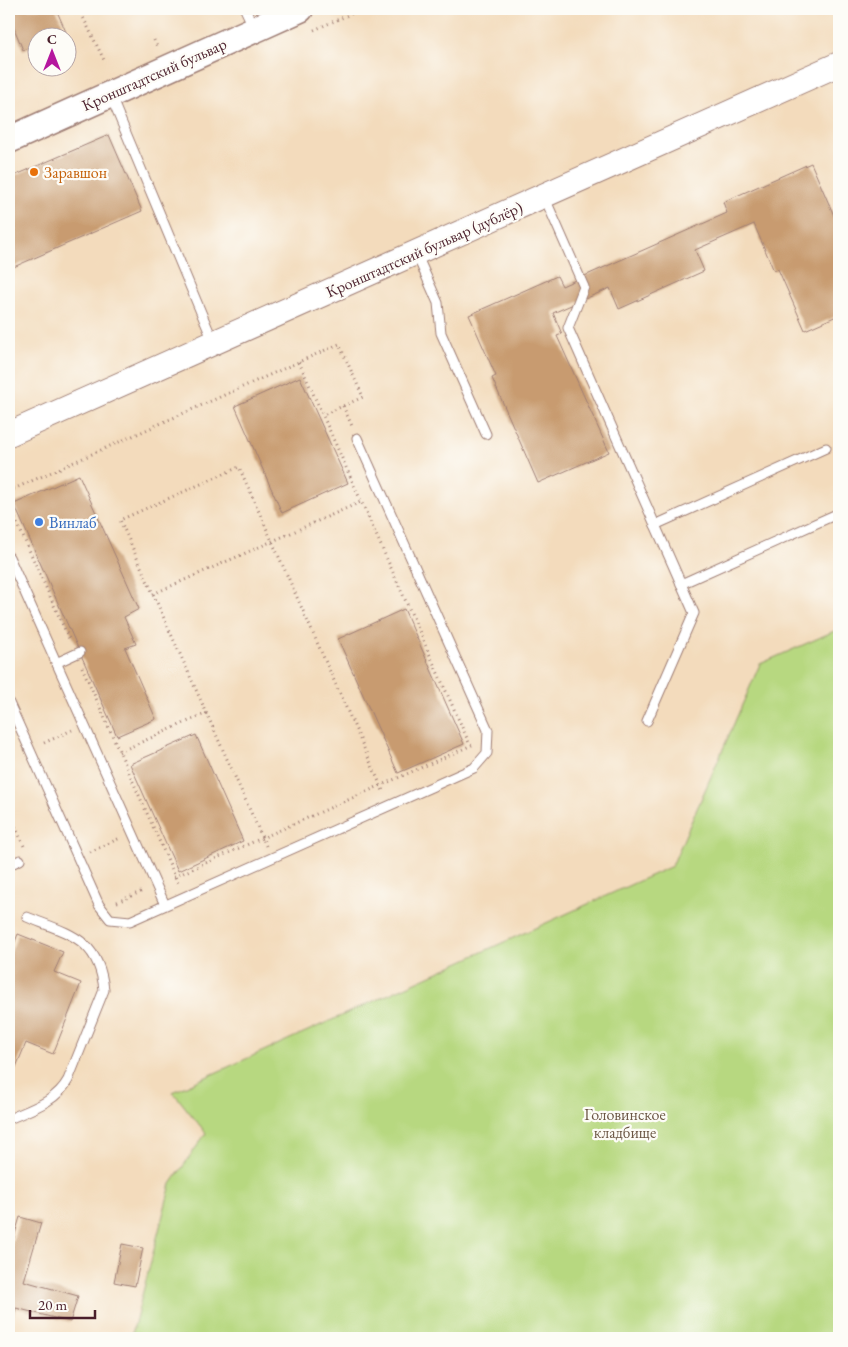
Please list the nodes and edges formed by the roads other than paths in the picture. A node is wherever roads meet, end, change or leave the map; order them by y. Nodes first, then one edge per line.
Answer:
1 (300, 9) edge
2 (250, 19) edge
3 (839, 64) edge
4 (110, 94) junction
5 (9, 140) edge
6 (544, 196) junction
7 (416, 253) junction
8 (214, 343) junction
9 (9, 434) edge
10 (486, 434) dead end
11 (357, 438) road end
12 (826, 448) dead end
13 (839, 513) edge
14 (655, 525) junction
15 (9, 557) edge
16 (681, 584) junction
17 (78, 653) road end
18 (56, 663) junction
19 (9, 703) edge
20 (647, 721) dead end
21 (20, 860) road end
22 (9, 865) edge
23 (164, 906) junction
24 (26, 917) dead end
25 (9, 1119) edge

1 - 2 main road, Кронштадтский бульвар
2 - 4 main road, Кронштадтский бульвар
3 - 6 street, Кронштадтский бульвар (дублёр)
4 - 5 main road, Кронштадтский бульвар
4 - 8 lane
6 - 7 street, Кронштадтский бульвар (дублёр)
6 - 14 lane
7 - 8 street, Кронштадтский бульвар (дублёр)
7 - 10 lane
8 - 9 street, Кронштадтский бульвар (дублёр)
11 - 23 lane
12 - 14 lane
13 - 16 lane
14 - 16 lane
15 - 18 lane
16 - 20 lane
17 - 18 lane
18 - 23 lane
19 - 23 lane
21 - 22 lane
24 - 25 lane

